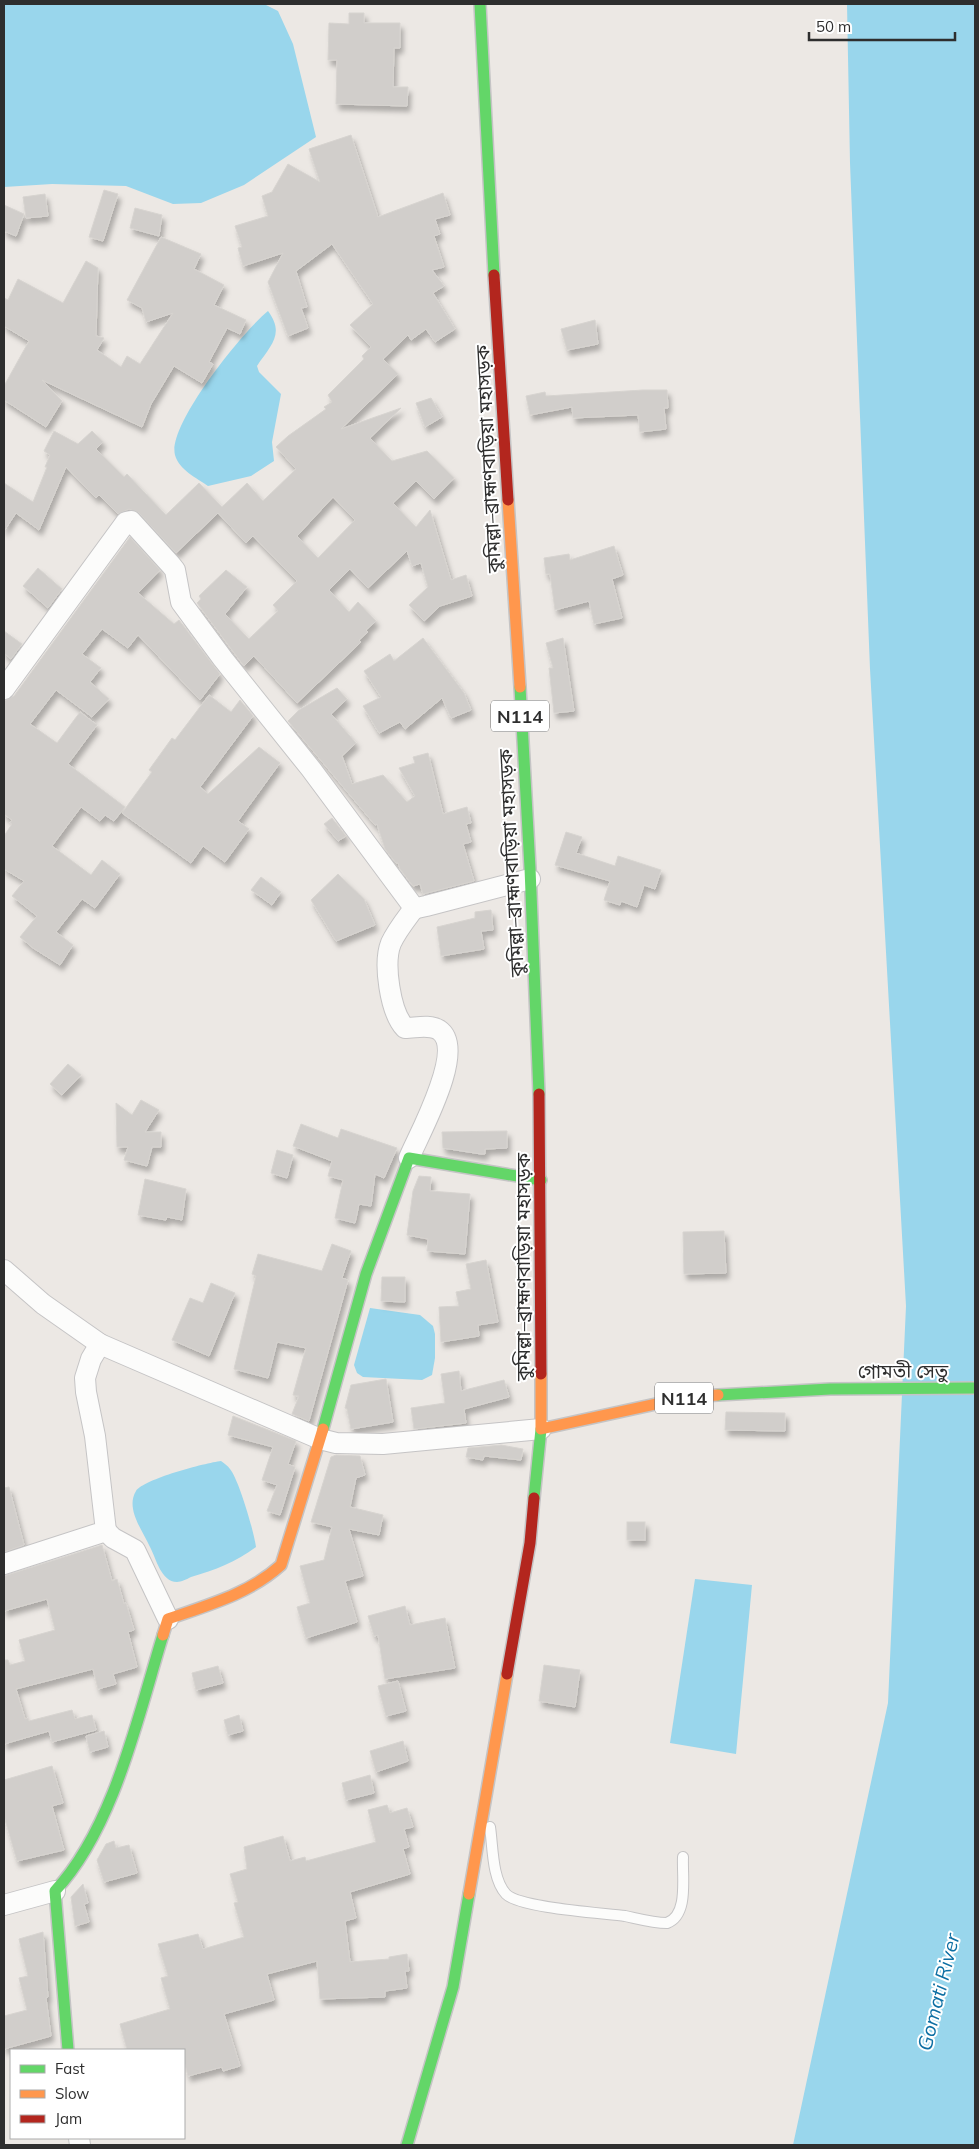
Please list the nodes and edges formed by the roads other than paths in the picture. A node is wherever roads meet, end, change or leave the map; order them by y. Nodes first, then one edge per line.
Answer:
1 (480, 4) edge
2 (4, 689) edge
3 (530, 879) junction
4 (415, 907) junction
5 (409, 1158) junction
6 (541, 1180) junction
7 (4, 1270) edge
8 (100, 1344) junction
9 (975, 1388) edge
10 (541, 1429) junction
11 (320, 1439) junction
12 (106, 1531) junction
13 (4, 1564) edge
14 (168, 1619) junction
15 (485, 1807) junction
16 (683, 1857) dead end
17 (55, 1891) junction
18 (4, 1905) edge
19 (68, 2049) edge
20 (406, 2145) edge

1 - 3 main road, কুমিল্লা–ব্রাহ্মণবাড়িয়া মহাসড়ক / N114
2 - 4 street
3 - 4 street
3 - 6 main road, কুমিল্লা–ব্রাহ্মণবাড়িয়া মহাসড়ক / N114
4 - 5 street
5 - 6 main road
5 - 11 main road
6 - 10 main road, কুমিল্লা–ব্রাহ্মণবাড়িয়া মহাসড়ক / N114
7 - 8 street
8 - 11 street
8 - 12 street
9 - 10 main road, গোমতী সেতু / N114
10 - 11 street
10 - 15 main road, কুমিল্লা–ব্রাহ্মণবাড়িয়া মহাসড়ক
11 - 14 main road
12 - 13 street
12 - 14 street
14 - 17 main road
15 - 16 lane
15 - 20 main road, কুমিল্লা–ব্রাহ্মণবাড়িয়া মহাসড়ক
17 - 18 street
17 - 19 main road

